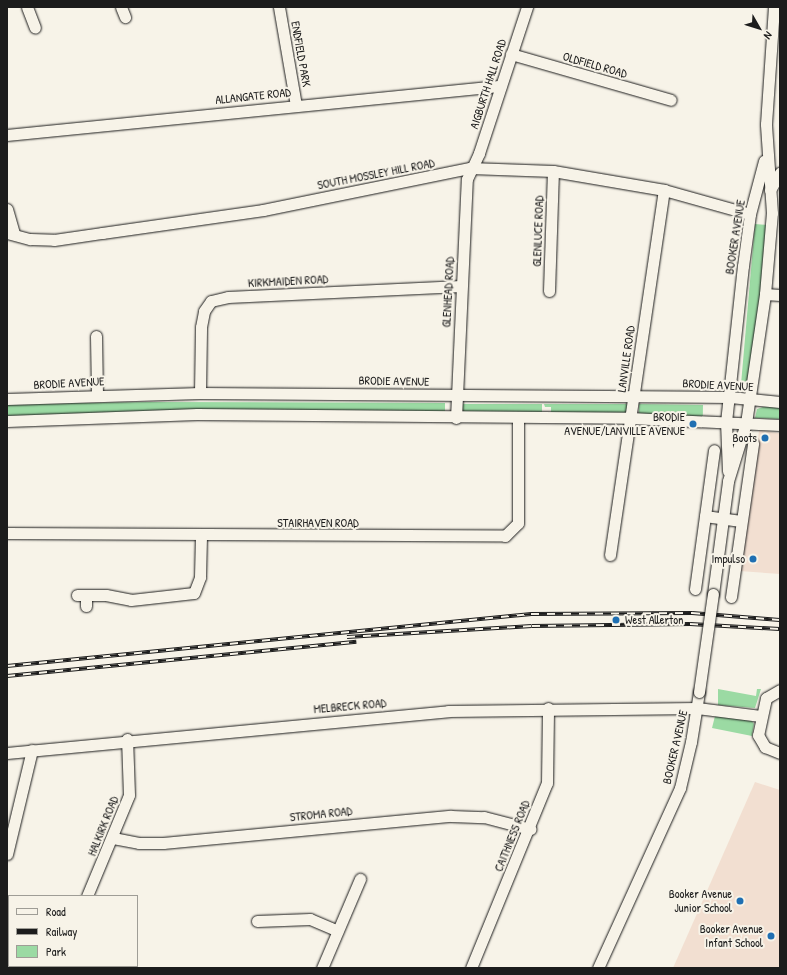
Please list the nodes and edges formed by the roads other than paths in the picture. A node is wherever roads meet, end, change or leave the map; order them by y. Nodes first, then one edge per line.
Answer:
1 (27, 7) edge
2 (279, 7) edge
3 (527, 7) edge
4 (774, 7) edge
5 (35, 28) dead end
6 (511, 54) junction
7 (501, 86) junction
8 (671, 100) dead end
9 (296, 105) junction
10 (7, 135) edge
11 (766, 155) junction
12 (470, 168) junction
13 (553, 171) junction
14 (780, 174) edge
15 (664, 190) junction
16 (770, 190) junction
17 (7, 209) edge
18 (750, 214) junction
19 (776, 214) edge
20 (11, 233) edge
21 (461, 286) junction
22 (549, 291) dead end
23 (764, 294) junction
24 (780, 295) edge
25 (96, 336) dead end
26 (200, 393) junction
27 (97, 394) junction
28 (456, 395) junction
29 (634, 395) junction
30 (730, 397) junction
31 (7, 399) edge
32 (750, 400) junction
33 (780, 402) edge
34 (456, 418) junction
35 (518, 418) junction
36 (630, 418) junction
37 (7, 421) edge
38 (726, 422) junction
39 (746, 423) junction
40 (780, 424) edge
41 (714, 450) dead end
42 (737, 452) junction
43 (728, 481) junction
44 (705, 516) junction
45 (723, 518) junction
46 (741, 521) junction
47 (7, 533) edge
48 (202, 537) junction
49 (610, 555) dead end
50 (695, 589) dead end
51 (731, 597) dead end
52 (86, 606) dead end
53 (780, 690) edge
54 (548, 708) junction
55 (697, 708) junction
56 (760, 716) junction
57 (127, 739) junction
58 (32, 750) junction
59 (7, 753) edge
60 (780, 753) edge
61 (530, 829) junction
62 (113, 838) junction
63 (7, 854) edge
64 (360, 879) dead end
65 (87, 895) edge
66 (257, 921) dead end
67 (338, 931) junction
68 (322, 968) edge
69 (471, 968) edge
70 (598, 968) edge

1 - 5 street
2 - 9 street, ENDFIELD PARK
3 - 6 street, AIGBURTH HALL ROAD
4 - 11 street
6 - 7 street, AIGBURTH HALL ROAD
6 - 8 street, OLDFIELD ROAD
7 - 9 street, ALLANGATE ROAD
7 - 12 street, AIGBURTH HALL ROAD
9 - 10 street, ALLANGATE ROAD
11 - 16 street, BOOKER AVENUE
11 - 18 street, BOOKER AVENUE
12 - 13 street, SOUTH MOSSLEY HILL ROAD
12 - 20 street, SOUTH MOSSLEY HILL ROAD
12 - 21 street, GLENHEAD ROAD
13 - 15 street, SOUTH MOSSLEY HILL ROAD
13 - 22 street, GLENLUCE ROAD
14 - 16 street
15 - 18 street, SOUTH MOSSLEY HILL ROAD
15 - 29 street, LANVILLE ROAD
16 - 19 street, BOOKER AVENUE
17 - 20 street
18 - 30 street, BOOKER AVENUE
19 - 23 street, BOOKER AVENUE
21 - 26 street, KIRKMAIDEN ROAD
21 - 28 street, GLENHEAD ROAD
23 - 24 street
23 - 32 street, BOOKER AVENUE
25 - 27 street
26 - 27 street, BRODIE AVENUE
26 - 28 street, BRODIE AVENUE
27 - 31 street, BRODIE AVENUE
28 - 29 street, BRODIE AVENUE
28 - 34 street, GLENHEAD ROAD
29 - 30 street, BRODIE AVENUE
29 - 36 street, LANVILLE ROAD
30 - 32 street, BRODIE AVENUE
30 - 38 street, BOOKER AVENUE
32 - 33 street, BRODIE AVENUE
32 - 39 street, BOOKER AVENUE
34 - 35 street
34 - 37 street
35 - 36 street
35 - 48 street, STAIRHAVEN ROAD
36 - 38 street
36 - 49 street, LANVILLE ROAD
38 - 39 street
38 - 43 street, BOOKER AVENUE
39 - 40 street
39 - 42 street, BOOKER AVENUE
41 - 44 street
42 - 43 street, BOOKER AVENUE
42 - 46 street
43 - 45 street, BOOKER AVENUE
44 - 45 street
44 - 50 street
45 - 46 street
45 - 55 street, BOOKER AVENUE, bridge
46 - 51 street
47 - 48 street, STAIRHAVEN ROAD
48 - 52 street
53 - 56 street
54 - 55 street, MELBRECK ROAD
54 - 57 street, MELBRECK ROAD
54 - 61 street, CAITHNESS ROAD
55 - 56 street, MELBRECK ROAD
55 - 70 street, BOOKER AVENUE
56 - 60 street
57 - 58 street, MELBRECK ROAD
57 - 62 street, HALKIRK ROAD
58 - 59 street, MELBRECK ROAD
58 - 63 street
61 - 62 street, STROMA ROAD
61 - 69 street, CAITHNESS ROAD
62 - 65 street, HALKIRK ROAD
64 - 67 street
66 - 67 street
67 - 68 street

